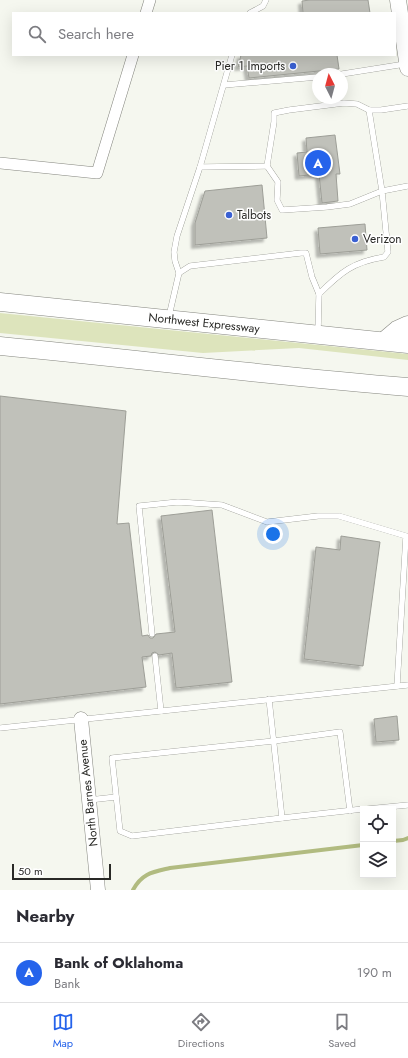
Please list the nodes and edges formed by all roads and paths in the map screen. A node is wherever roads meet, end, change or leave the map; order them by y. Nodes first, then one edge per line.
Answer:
1 (150, 0) edge
2 (266, 0) edge
3 (398, 0) edge
4 (146, 12) edge
5 (252, 12) edge
6 (133, 56) edge
7 (232, 56) edge
8 (408, 64) edge
9 (408, 68) edge
10 (348, 73) edge
11 (312, 77) edge
12 (224, 84) junction
13 (408, 106) edge
14 (369, 110) junction
15 (0, 163) edge
16 (267, 166) junction
17 (200, 167) junction
18 (408, 186) edge
19 (382, 190) junction
20 (179, 273) junction
21 (319, 294) junction
22 (0, 302) edge
23 (168, 319) junction
24 (408, 325) edge
25 (318, 334) junction
26 (384, 341) junction
27 (408, 344) edge
28 (0, 346) edge
29 (408, 387) edge
30 (152, 634) dead end
31 (154, 656) dead end
32 (408, 685) edge
33 (396, 686) junction
34 (269, 699) junction
35 (161, 711) junction
36 (80, 719) junction
37 (0, 728) edge
38 (274, 741) junction
39 (116, 797) junction
40 (89, 800) junction
41 (408, 804) edge
42 (392, 806) edge
43 (360, 809) edge
44 (350, 811) junction
45 (282, 818) junction
46 (98, 890) edge

1 - 4 street
2 - 5 lane
3 - 8 main road
6 - 15 street
7 - 12 lane
8 - 9 main road
8 - 10 lane
11 - 12 lane
12 - 17 lane
13 - 14 lane
14 - 16 lane
14 - 19 lane
16 - 17 lane
16 - 19 lane
17 - 20 lane
18 - 19 lane
19 - 21 lane
20 - 21 lane
20 - 23 lane
21 - 25 lane
22 - 23 highway, Northwest Expressway
23 - 25 highway, Northwest Expressway
24 - 26 highway
25 - 26 highway, Northwest Expressway
26 - 27 highway, Northwest Expressway
28 - 29 highway
30 - 33 lane
31 - 35 lane
32 - 33 lane
33 - 34 lane
34 - 35 lane
34 - 38 lane
35 - 36 lane
36 - 37 lane
36 - 40 street, North Barnes Avenue
38 - 39 lane
38 - 44 lane
38 - 45 lane
39 - 40 lane
39 - 45 lane
40 - 46 street, North Barnes Avenue
41 - 42 lane
43 - 44 lane
44 - 45 lane

